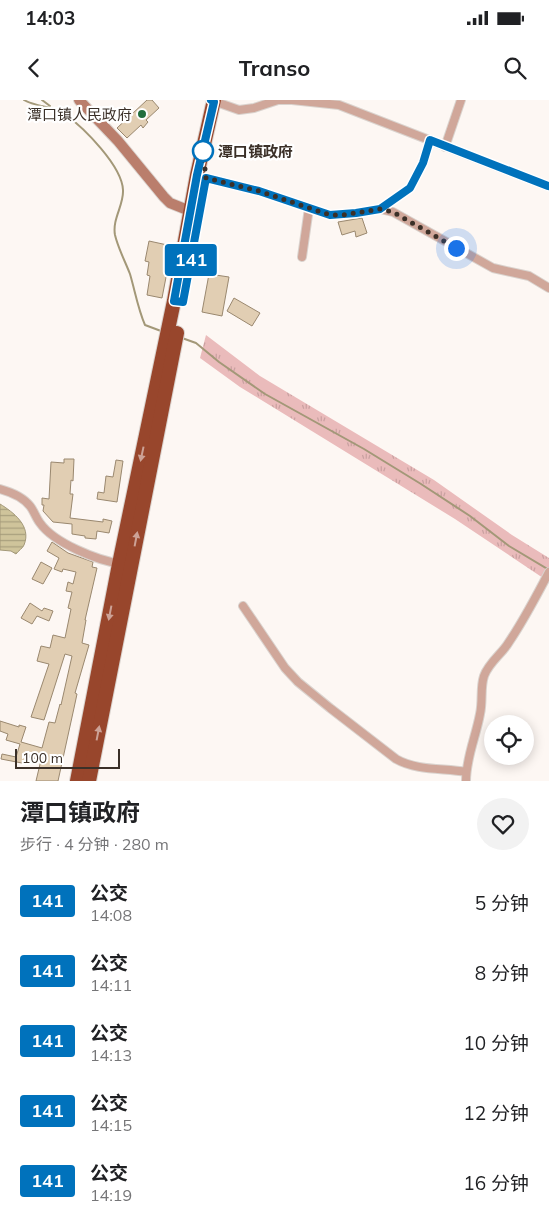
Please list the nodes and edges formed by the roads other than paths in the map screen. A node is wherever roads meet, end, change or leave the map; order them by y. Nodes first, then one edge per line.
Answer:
1 (78, 100) edge
2 (461, 100) edge
3 (217, 101) edge
4 (340, 102) edge
5 (430, 140) junction
6 (445, 146) junction
7 (206, 178) junction
8 (548, 186) edge
9 (309, 208) junction
10 (380, 209) junction
11 (190, 210) junction
12 (302, 257) dead end
13 (549, 288) edge
14 (177, 308) junction
15 (0, 489) edge
16 (125, 564) junction
17 (549, 572) edge
18 (243, 606) dead end
19 (466, 772) junction
20 (77, 781) edge
21 (89, 781) edge
22 (466, 781) edge

1 - 11 street
2 - 6 street
3 - 4 street
3 - 7 highway
3 - 11 highway
4 - 5 street
5 - 6 street
5 - 10 street
6 - 8 street
7 - 9 street
7 - 14 highway
9 - 10 street
9 - 12 street
10 - 13 street
11 - 14 highway
14 - 16 highway
15 - 16 street
16 -> 20 highway
21 -> 16 highway
17 - 19 street
18 - 19 street
19 - 22 street

